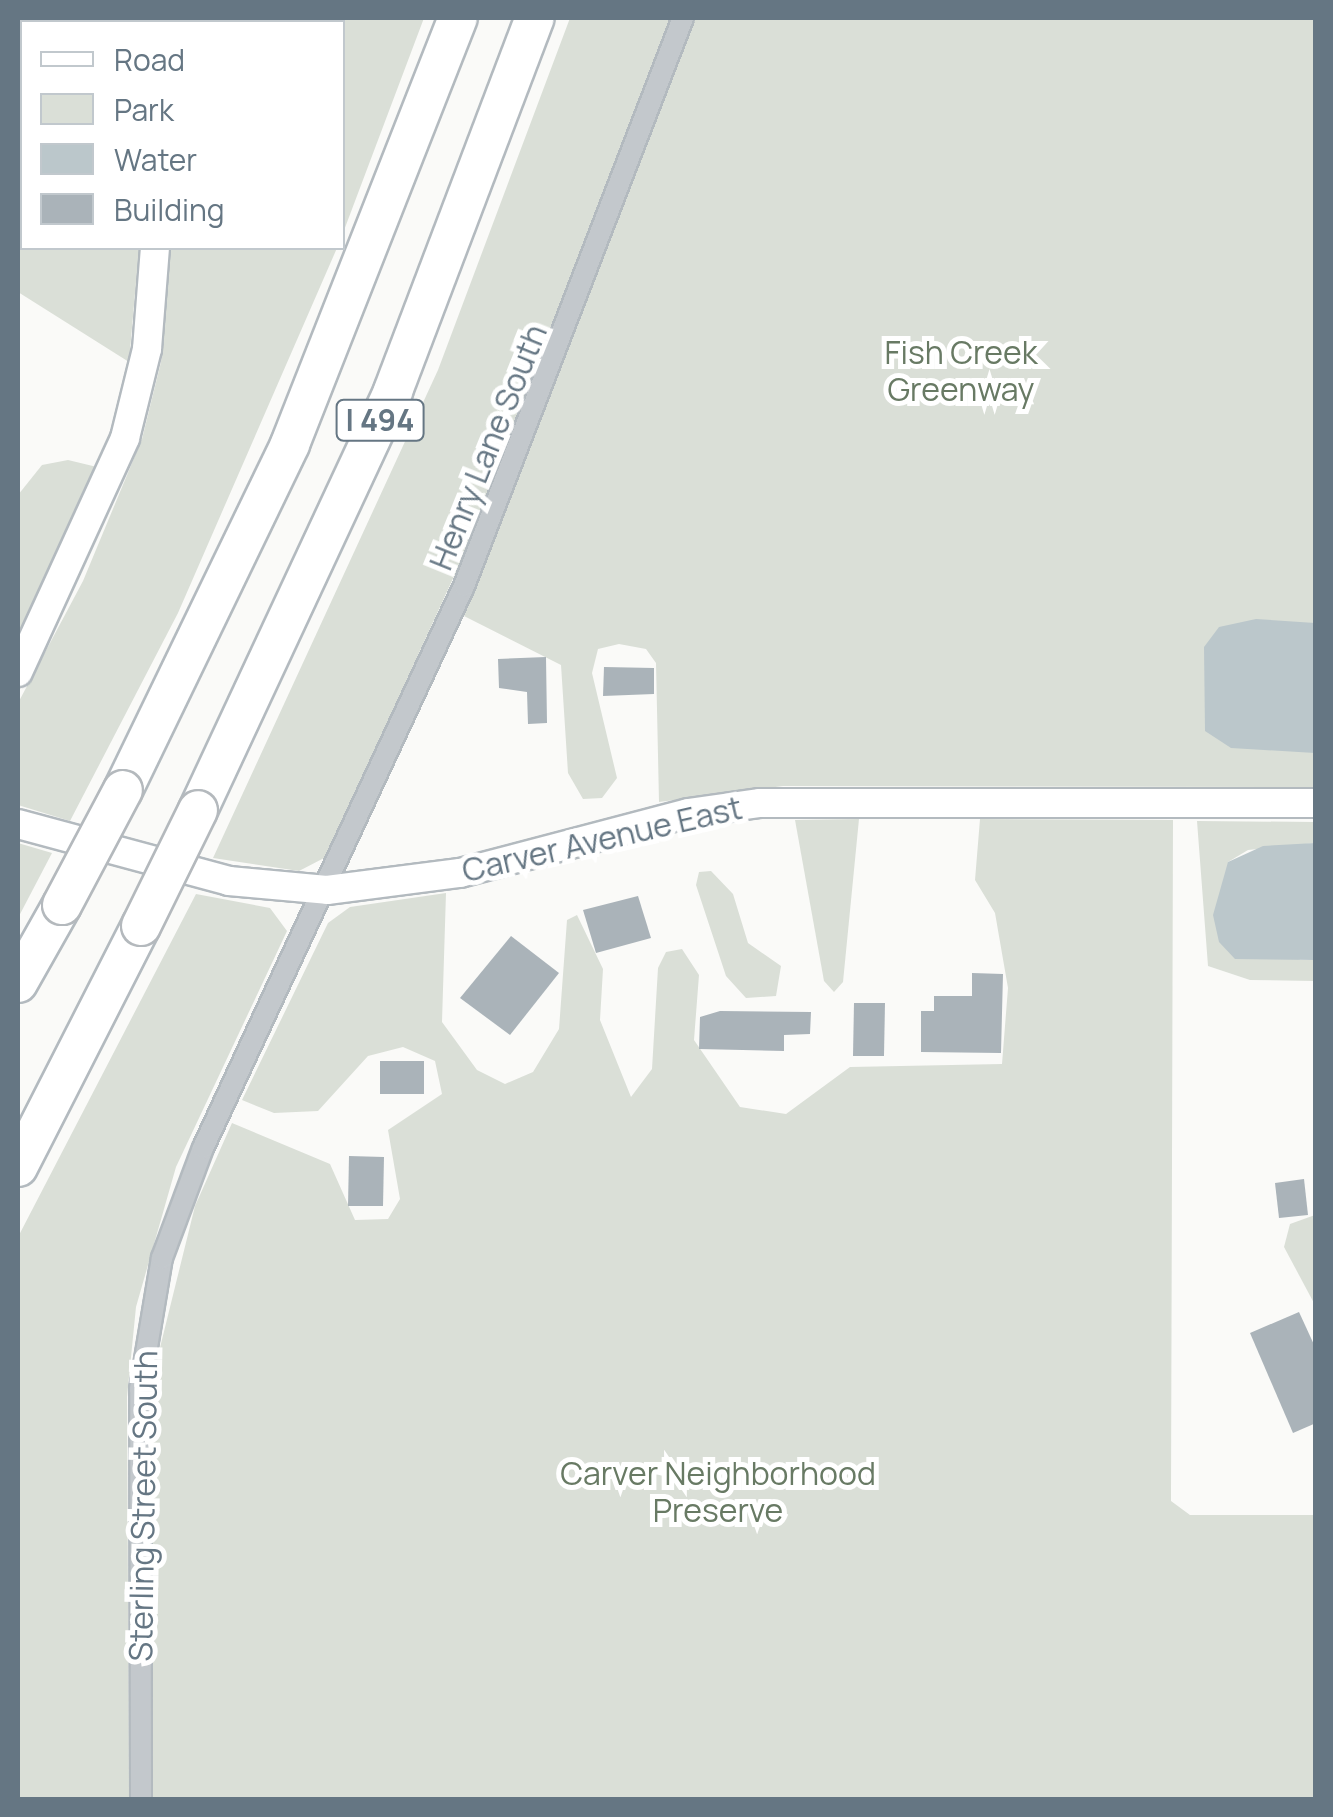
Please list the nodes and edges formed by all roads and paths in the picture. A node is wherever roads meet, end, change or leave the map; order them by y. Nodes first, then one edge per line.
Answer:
1 (458, 18) edge
2 (535, 18) edge
3 (683, 18) edge
4 (155, 250) edge
5 (18, 672) edge
6 (1316, 803) edge
7 (18, 824) edge
8 (326, 890) junction
9 (18, 983) edge
10 (18, 1166) edge
11 (141, 1800) edge

1 - 9 highway, I 494, bridge
2 - 10 highway, I 494, bridge
3 - 8 street, Henry Lane South
4 - 5 street
6 - 8 street, Carver Avenue East
7 - 8 street, Carver Avenue East
8 - 11 street, Sterling Street South

